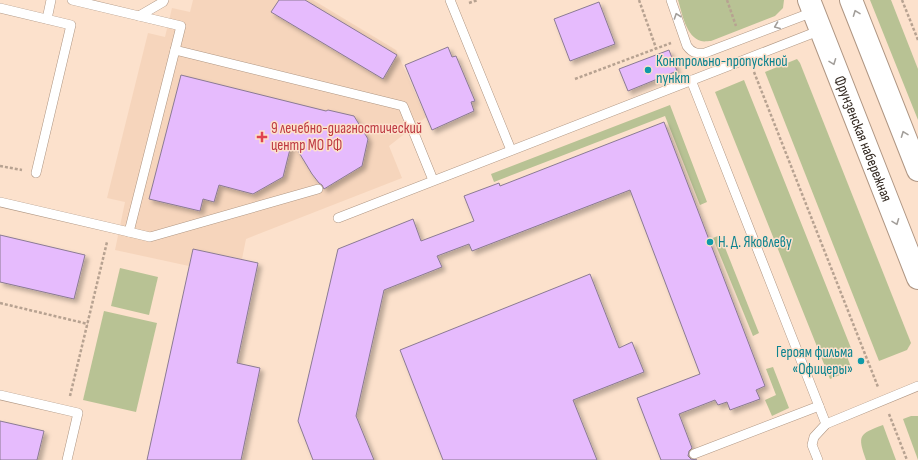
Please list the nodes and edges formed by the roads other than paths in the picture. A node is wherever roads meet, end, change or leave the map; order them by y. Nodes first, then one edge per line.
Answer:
1 (51, 0) edge
2 (72, 0) edge
3 (164, 0) edge
4 (450, 0) edge
5 (671, 0) edge
6 (851, 0) edge
7 (0, 8) edge
8 (814, 14) edge
9 (139, 16) junction
10 (46, 19) junction
11 (175, 50) junction
12 (691, 80) junction
13 (511, 150) junction
14 (918, 170) edge
15 (36, 173) road end
16 (433, 180) junction
17 (318, 189) dead end
18 (0, 202) edge
19 (338, 218) dead end
20 (129, 232) junction
21 (918, 278) edge
22 (918, 386) edge
23 (0, 395) edge
24 (819, 406) junction
25 (826, 424) junction
26 (694, 454) dead end
27 (67, 460) edge
28 (818, 460) edge

1 - 10 lane
2 - 9 lane
3 - 9 lane
4 - 13 lane
8 -> 5 lane
14 -> 6 main road
7 - 10 lane
8 - 12 lane
8 -> 21 main road, Фрунзенская набережная
9 - 11 lane
10 - 15 lane
11 - 16 lane
11 - 20 lane
12 - 13 lane
12 - 24 lane
13 - 16 lane
16 - 19 lane
17 - 20 lane
18 - 20 lane
22 - 25 lane
23 - 27 lane
24 - 25 lane
24 - 26 lane
25 - 28 lane

